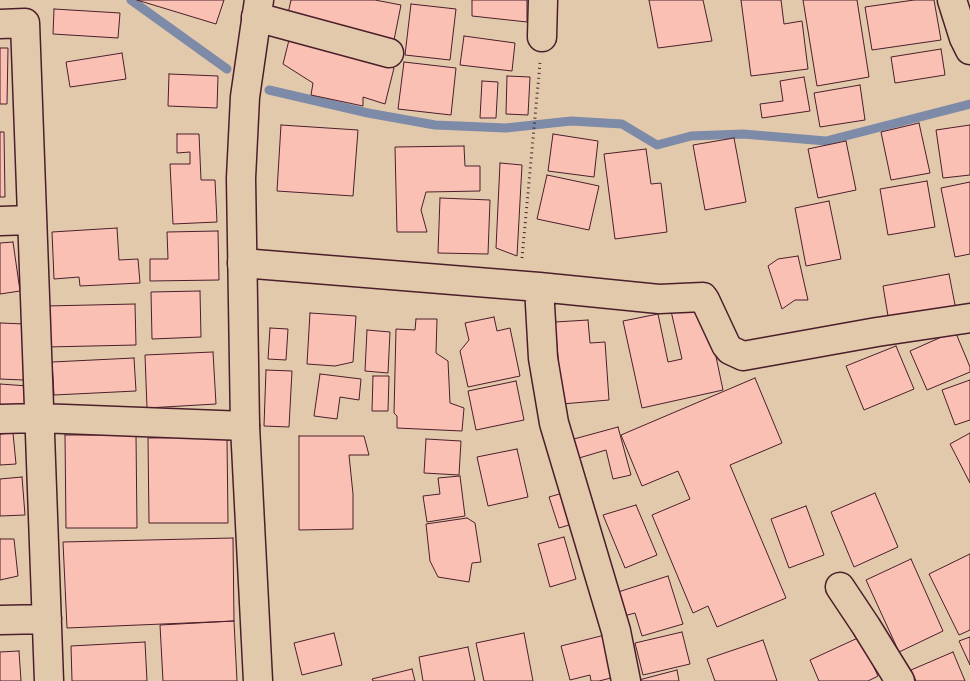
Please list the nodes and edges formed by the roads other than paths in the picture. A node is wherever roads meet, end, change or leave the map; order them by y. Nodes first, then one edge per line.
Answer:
1 (543, 0) edge
2 (952, 0) edge
3 (258, 9) edge
4 (0, 24) edge
5 (542, 37) road end
6 (970, 50) edge
7 (389, 53) dead end
8 (32, 220) junction
9 (0, 221) edge
10 (242, 263) junction
11 (530, 286) junction
12 (970, 318) edge
13 (39, 418) junction
14 (0, 419) edge
15 (245, 426) junction
16 (840, 587) dead end
17 (47, 619) junction
18 (0, 620) edge
19 (49, 681) edge
20 (258, 681) edge
21 (626, 681) edge
22 (900, 681) edge

1 - 5 street
2 - 6 street
3 - 7 street
3 - 10 street
4 - 8 street
8 - 9 street
8 - 13 street
10 - 11 street
10 - 15 street
11 - 12 street
11 - 21 street
13 - 14 street
13 - 15 street
13 - 17 street
15 - 20 street
16 - 22 street
17 - 18 street
17 - 19 street

